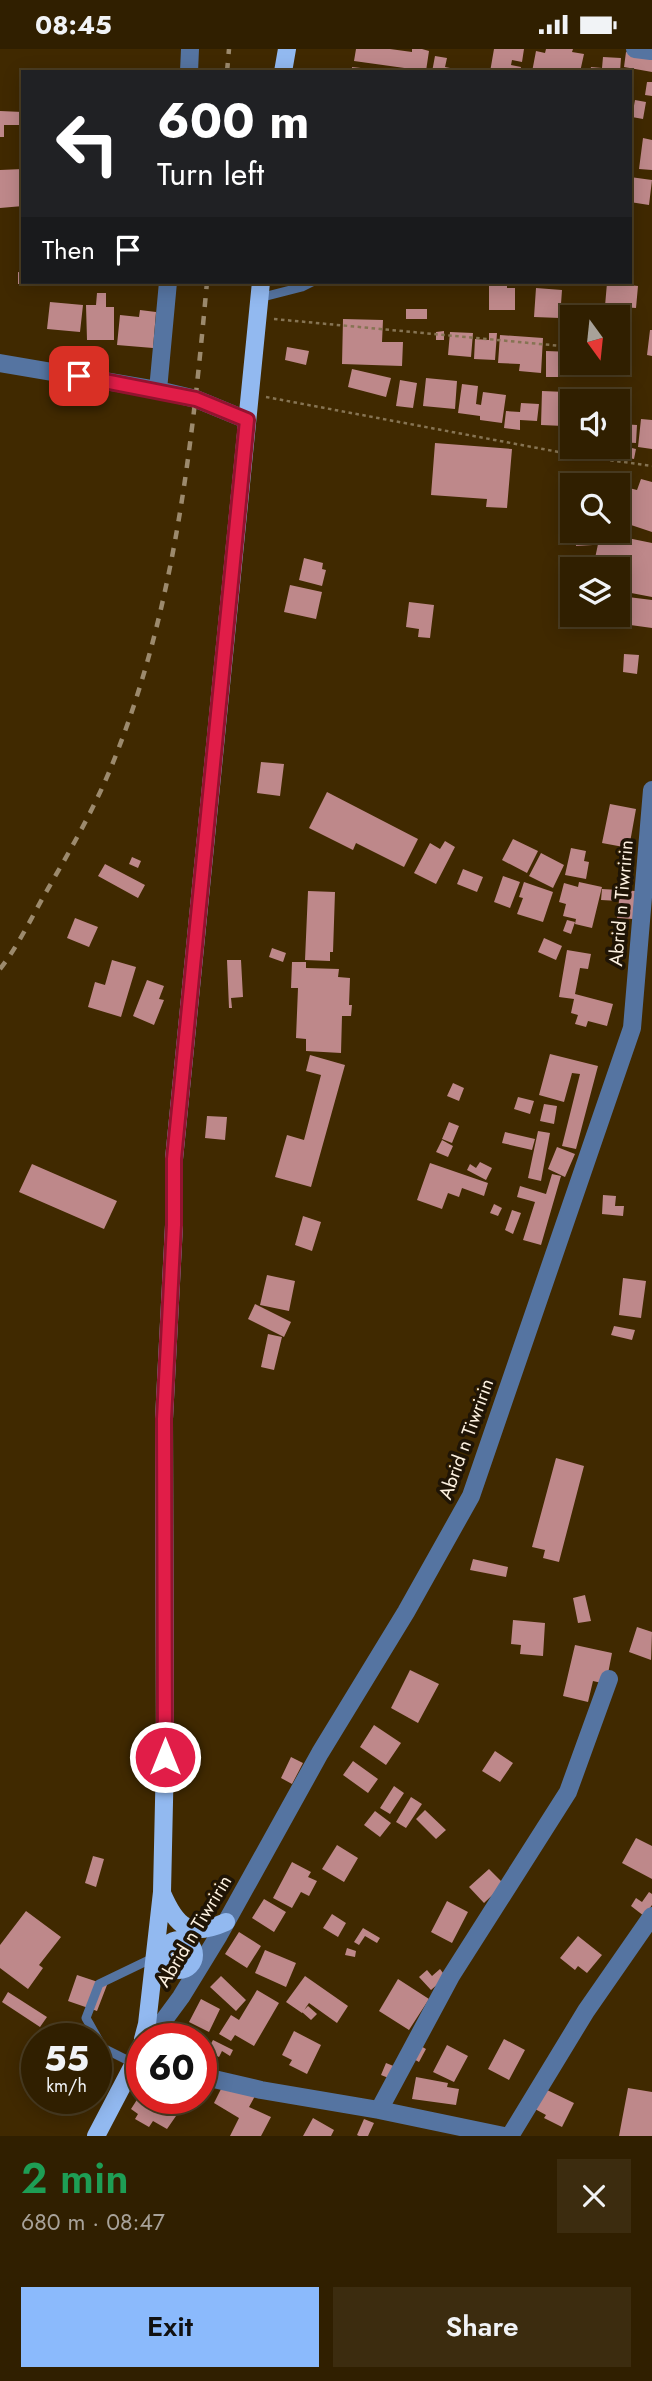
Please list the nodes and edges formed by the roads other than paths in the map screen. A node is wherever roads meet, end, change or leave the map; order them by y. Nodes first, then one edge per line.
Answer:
1 (190, 49) edge
2 (287, 49) edge
3 (635, 49) edge
4 (651, 51) edge
5 (189, 70) edge
6 (283, 70) edge
7 (168, 284) edge
8 (308, 284) edge
9 (260, 290) edge
10 (0, 363) edge
11 (158, 390) junction
12 (247, 420) junction
13 (652, 790) edge
14 (609, 1679) dead end
15 (162, 1892) junction
16 (652, 1916) edge
17 (226, 1922) junction
18 (197, 1931) junction
19 (161, 1956) junction
20 (147, 2023) edge
21 (162, 2023) edge
22 (126, 2049) edge
23 (126, 2079) edge
24 (217, 2080) edge
25 (379, 2110) junction
26 (96, 2136) edge
27 (504, 2136) edge
28 (510, 2136) edge

1 - 5 street
2 - 6 main road
3 - 4 street
7 - 11 street
8 - 9 lane
9 - 12 main road
10 - 11 street
11 - 12 street
12 - 15 main road
13 - 17 street, Abrid n Tiwririn
14 - 25 street
15 - 18 main road
15 - 19 main road
16 - 28 street
17 - 18 main road
17 - 21 street, Abrid n Tiwririn
18 - 19 main road
19 - 20 main road
19 - 22 lane
23 - 26 main road
24 - 25 street
25 - 27 street

